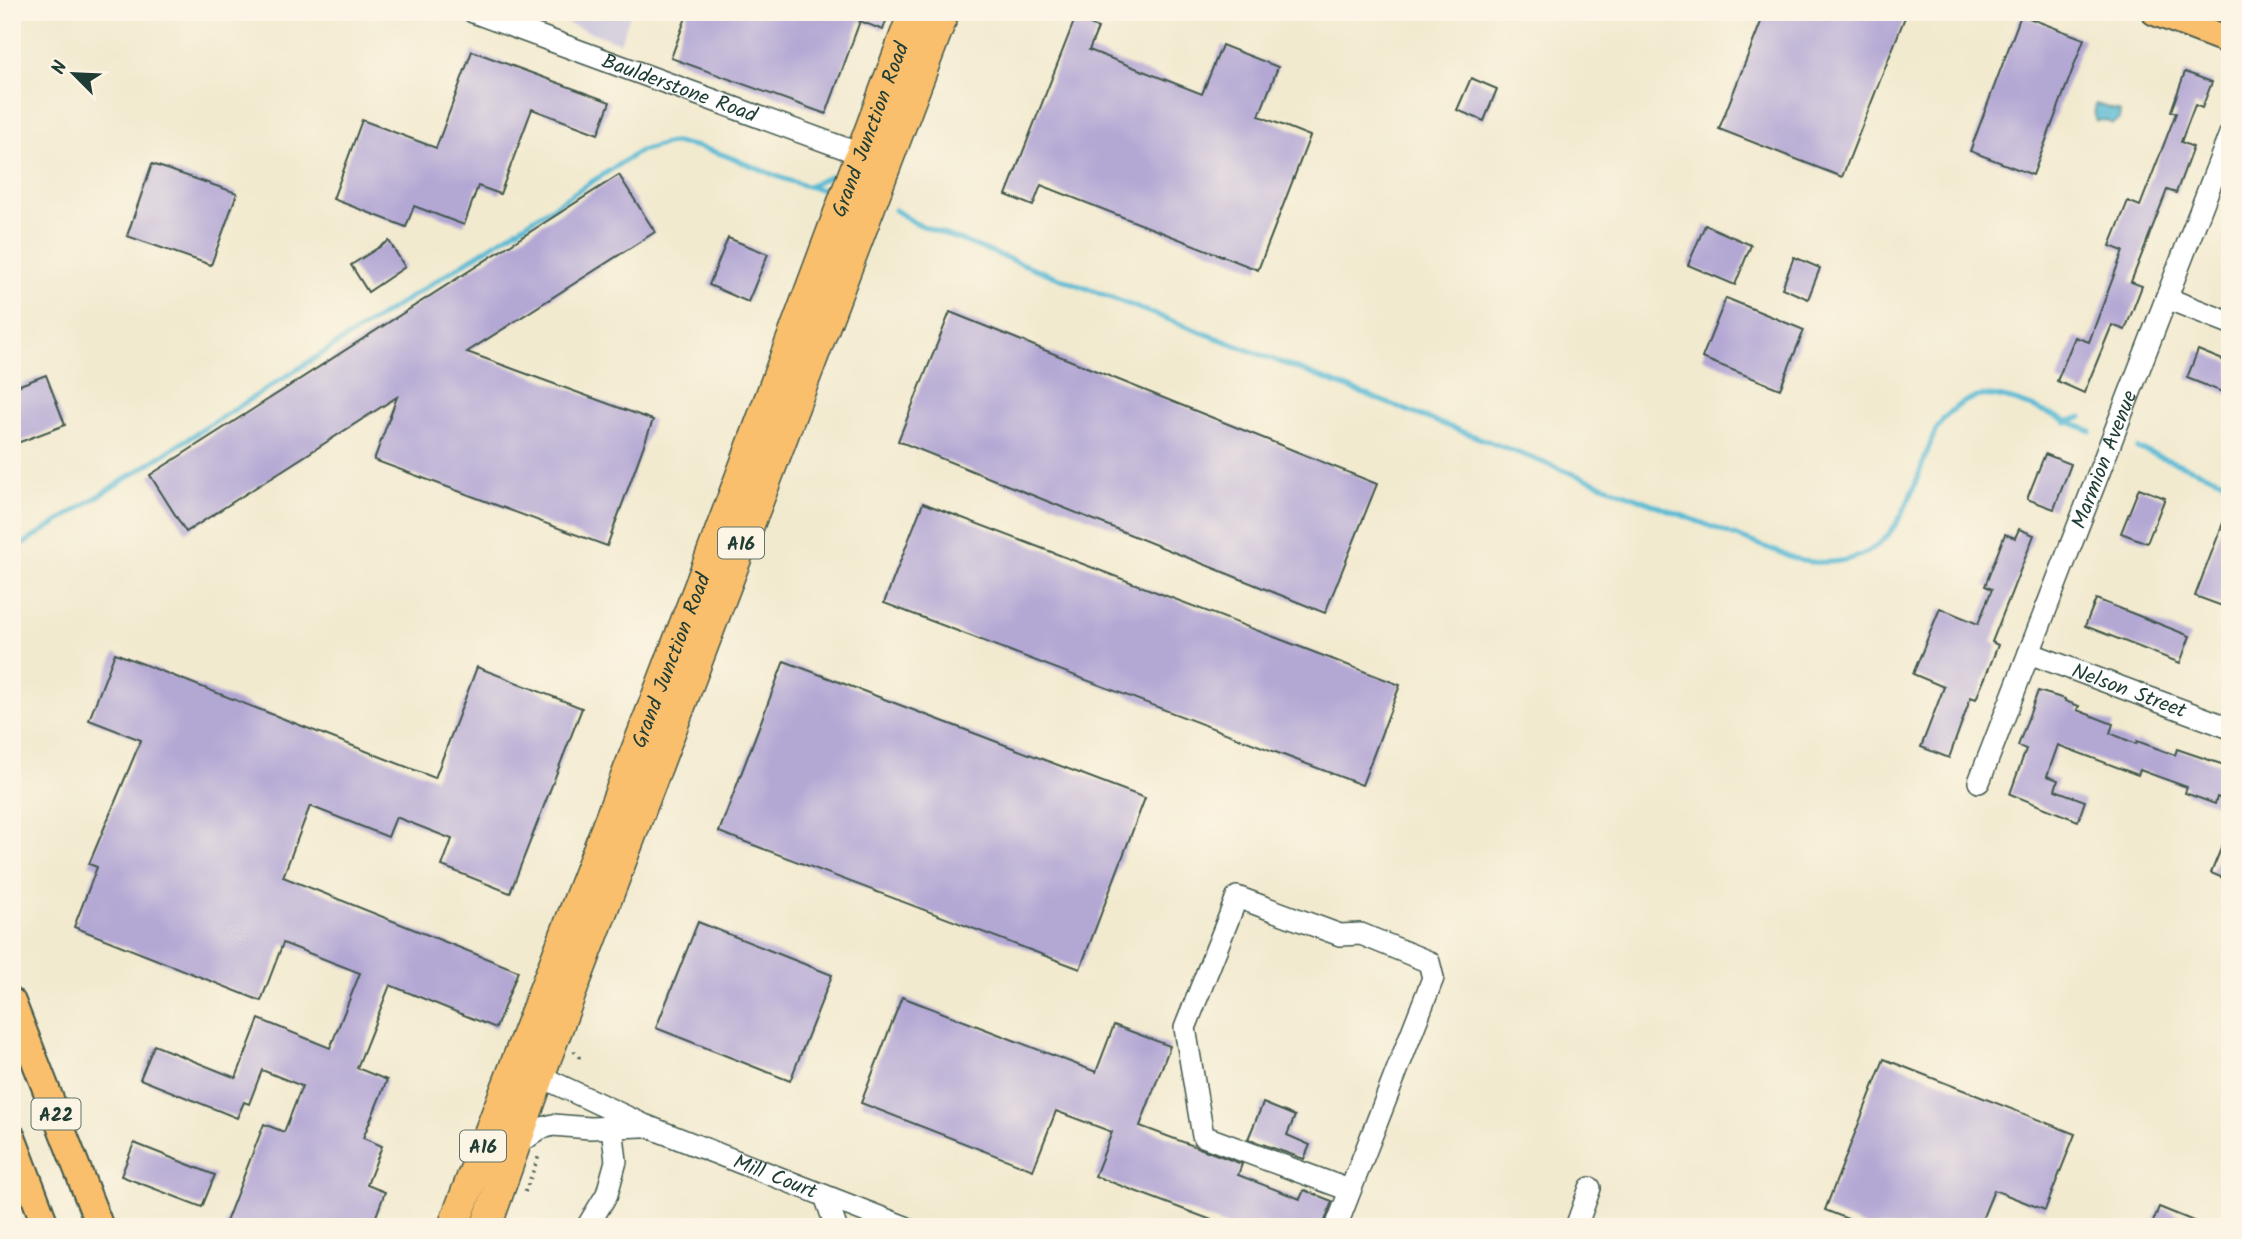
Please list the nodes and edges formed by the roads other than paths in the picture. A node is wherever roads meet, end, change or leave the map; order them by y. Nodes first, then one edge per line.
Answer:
1 (473, 12) edge
2 (914, 12) edge
3 (944, 12) edge
4 (2155, 12) edge
5 (2230, 41) edge
6 (2230, 134) edge
7 (874, 159) junction
8 (2166, 298) junction
9 (2230, 323) edge
10 (2029, 653) junction
11 (2230, 728) edge
12 (1979, 782) dead end
13 (12, 1002) edge
14 (527, 1070) junction
15 (644, 1125) junction
16 (612, 1127) junction
17 (12, 1137) edge
18 (514, 1147) junction
19 (1590, 1188) dead end
20 (1349, 1190) junction
21 (825, 1196) junction
22 (45, 1226) edge
23 (100, 1227) edge
24 (453, 1227) edge
25 (486, 1227) edge
26 (587, 1227) edge
27 (836, 1227) edge
28 (905, 1227) edge
29 (1336, 1227) edge
30 (1576, 1227) edge

1 - 7 street, Baulderstone Road
2 - 7 highway, Grand Junction Road / A16
3 - 7 highway, Grand Junction Road / A16
4 - 5 main road
6 - 8 street, Marmion Avenue
7 - 14 highway, Grand Junction Road / A16
8 - 9 street
8 - 10 street, Marmion Avenue
10 - 11 street, Nelson Street
10 - 12 street, Marmion Avenue
13 - 23 main road, A22
14 - 15 street, Mill Court
14 - 18 highway, Grand Junction Road / A16
14 - 24 highway, Grand Junction Road / A16
15 - 16 street, Mill Court
15 - 21 street, Mill Court
16 - 18 street, Mill Court
16 - 26 street
17 - 22 main road, A22
18 - 25 highway, Grand Junction Road / A16
19 - 30 street
20 - 20 street
20 - 29 street
21 - 27 street
21 - 28 street, Mill Court

